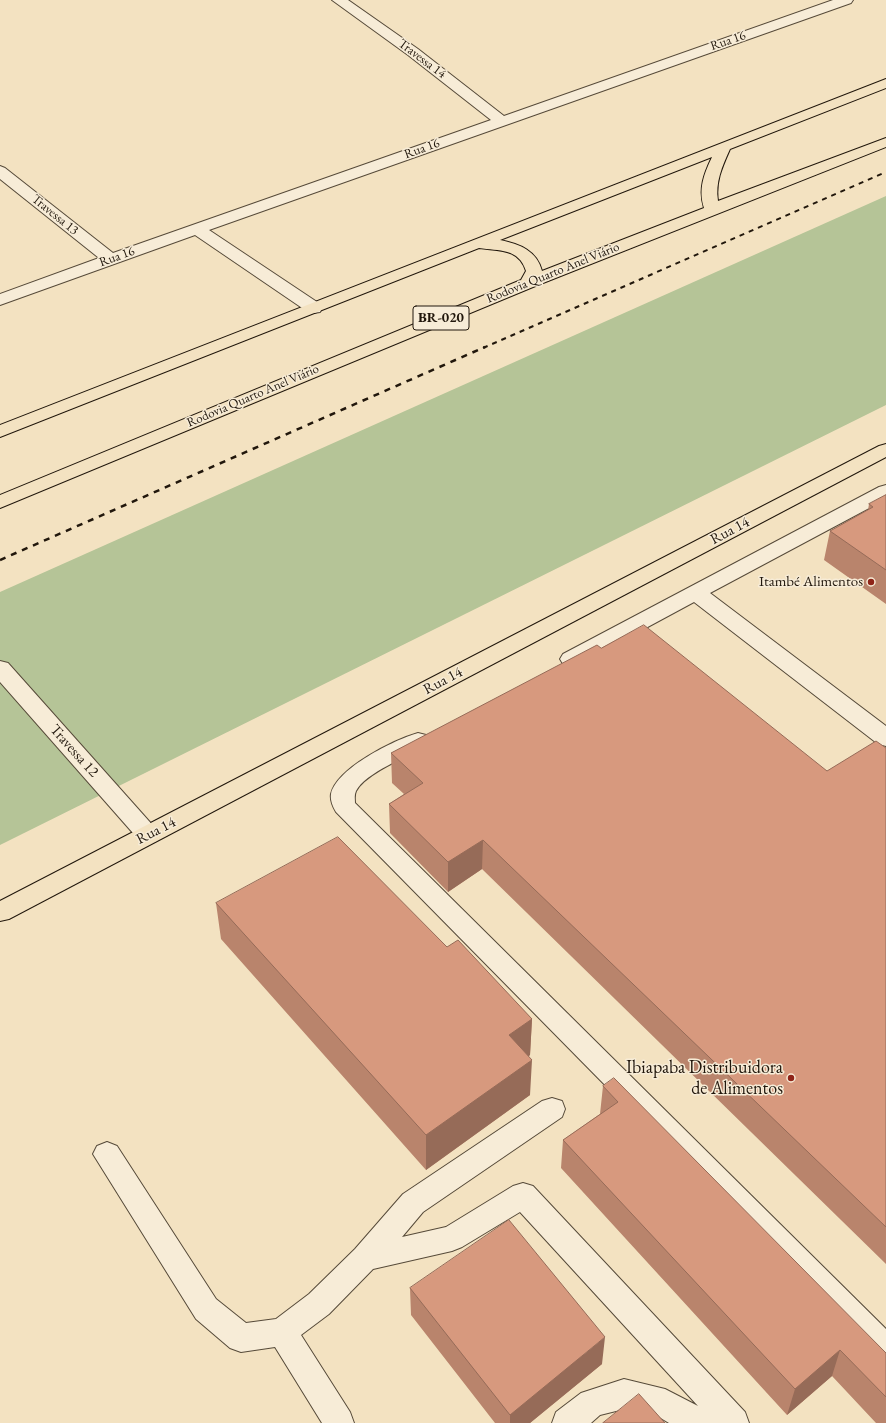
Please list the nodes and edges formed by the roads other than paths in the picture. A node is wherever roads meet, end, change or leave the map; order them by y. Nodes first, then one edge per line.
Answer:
1 (339, 0) edge
2 (842, 0) edge
3 (886, 83) edge
4 (502, 120) junction
5 (884, 144) edge
6 (724, 147) junction
7 (0, 171) edge
8 (713, 210) junction
9 (197, 229) junction
10 (475, 245) junction
11 (110, 260) junction
12 (527, 282) junction
13 (0, 300) edge
14 (314, 308) junction
15 (0, 432) edge
16 (886, 450) edge
17 (886, 491) edge
18 (0, 502) edge
19 (696, 593) junction
20 (0, 668) edge
21 (555, 668) edge
22 (435, 732) edge
23 (886, 738) edge
24 (148, 835) junction
25 (0, 912) edge
26 (552, 1109) dead end
27 (107, 1154) dead end
28 (365, 1258) junction
29 (282, 1332) junction
30 (886, 1349) edge
31 (338, 1423) edge
32 (567, 1423) edge
33 (698, 1423) edge
34 (734, 1423) edge

1 - 4 street, Travessa 14
2 - 4 street, Rua 16
3 - 6 main road
4 - 9 street, Rua 16
5 - 8 main road, Rodovia Quarto Anel Viário / BR-020
6 - 8 main road
6 - 10 main road
7 - 11 street, Travessa 13
8 - 12 main road, Rodovia Quarto Anel Viário / BR-020
9 - 11 street, Rua 16
9 - 14 street
10 - 12 main road
10 - 14 main road
11 - 13 street, Rua 16
12 - 18 main road, Rodovia Quarto Anel Viário / BR-020
14 - 15 main road
16 - 24 main road, Rua 14
17 - 19 street
19 - 21 street
19 - 23 street
20 - 24 street, Travessa 12
22 - 30 street
24 - 25 main road, Rua 14
26 - 28 street
27 - 29 street
28 - 29 street
28 - 34 street
29 - 31 street
32 - 33 street

